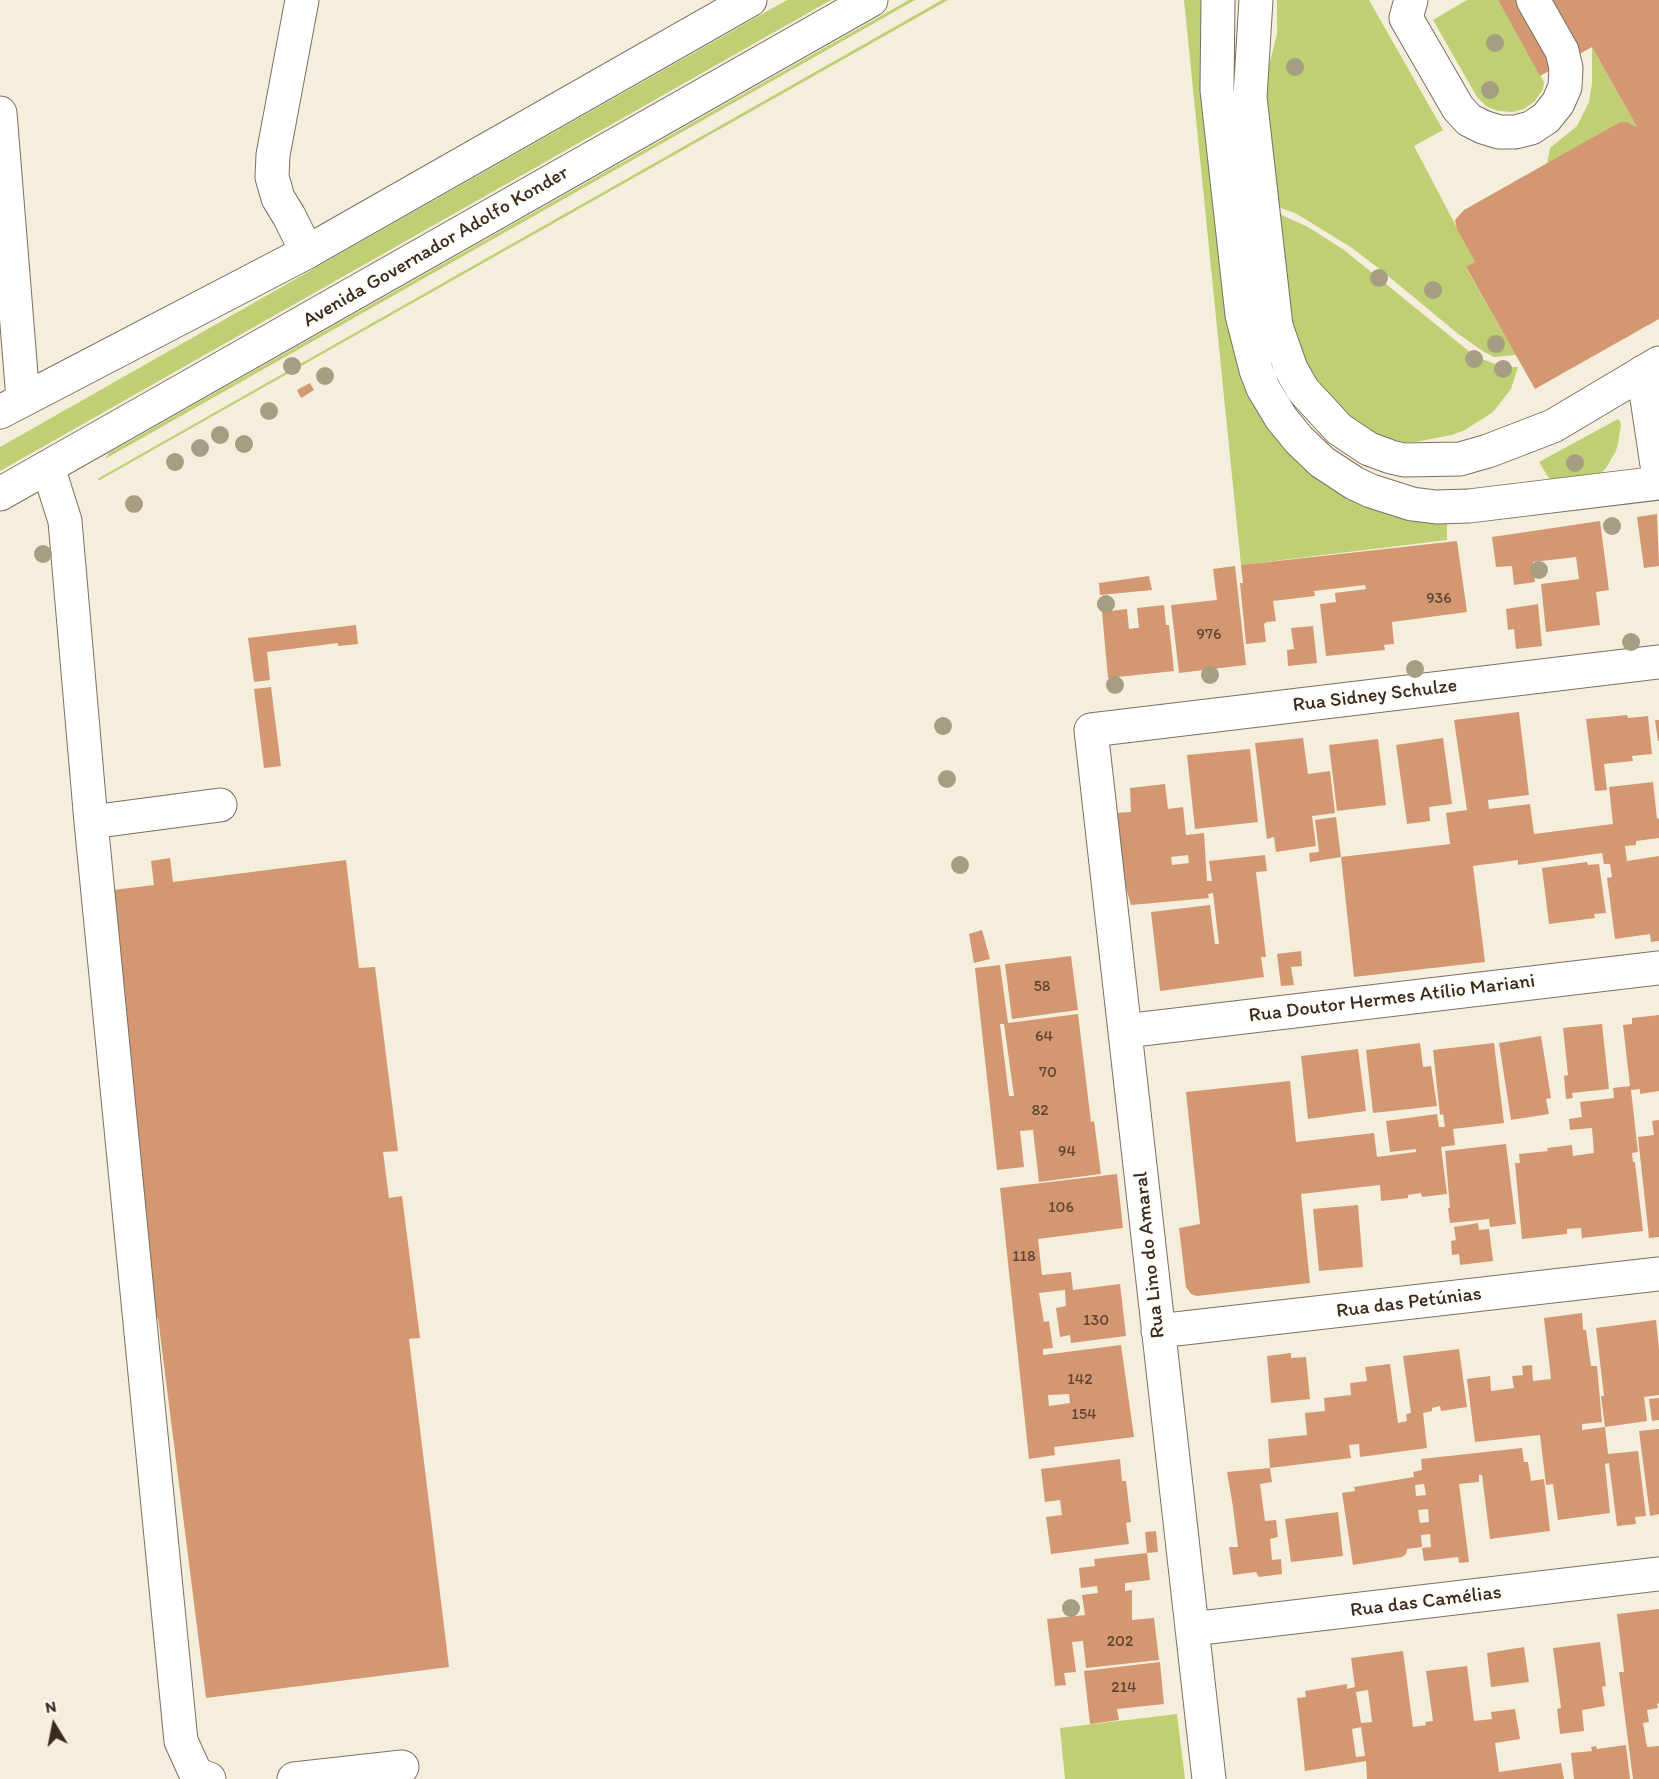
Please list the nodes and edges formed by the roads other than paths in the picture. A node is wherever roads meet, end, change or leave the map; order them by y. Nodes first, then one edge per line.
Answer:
1 (302, 0) edge
2 (750, 0) edge
3 (871, 0) edge
4 (1218, 0) edge
5 (1256, 0) edge
6 (1410, 0) edge
7 (1533, 0) edge
8 (0, 113) edge
9 (307, 252) junction
10 (1651, 367) edge
11 (12, 406) edge
12 (48, 467) junction
13 (1659, 478) edge
14 (1659, 483) edge
15 (0, 494) edge
16 (1659, 662) edge
17 (1091, 730) joint
18 (220, 805) dead end
19 (90, 822) junction
20 (1659, 968) edge
21 (1125, 1031) junction
22 (1659, 1274) edge
23 (1158, 1331) junction
24 (1659, 1574) edge
25 (1192, 1629) junction
26 (402, 1767) dead end
27 (209, 1779) edge
28 (294, 1779) edge
29 (1209, 1779) edge

1 - 9 street
2 - 9 street
3 - 12 street, Avenida Governador Adolfo Konder
4 - 14 street
5 - 10 street
6 - 7 street
8 - 11 street
9 - 11 street
10 - 13 street
12 - 15 street, Avenida Governador Adolfo Konder
12 - 19 street
16 - 17 street, Rua Sidney Schulze
17 - 21 street, Rua Lino do Amaral
18 - 19 street
19 - 27 street
20 - 21 street, Rua Doutor Hermes Atílio Mariani
21 - 23 street, Rua Lino do Amaral
22 - 23 street, Rua das Petúnias
23 - 25 street, Rua Lino do Amaral
24 - 25 street, Rua das Camélias
25 - 29 street, Rua Lino do Amaral
26 - 28 street

